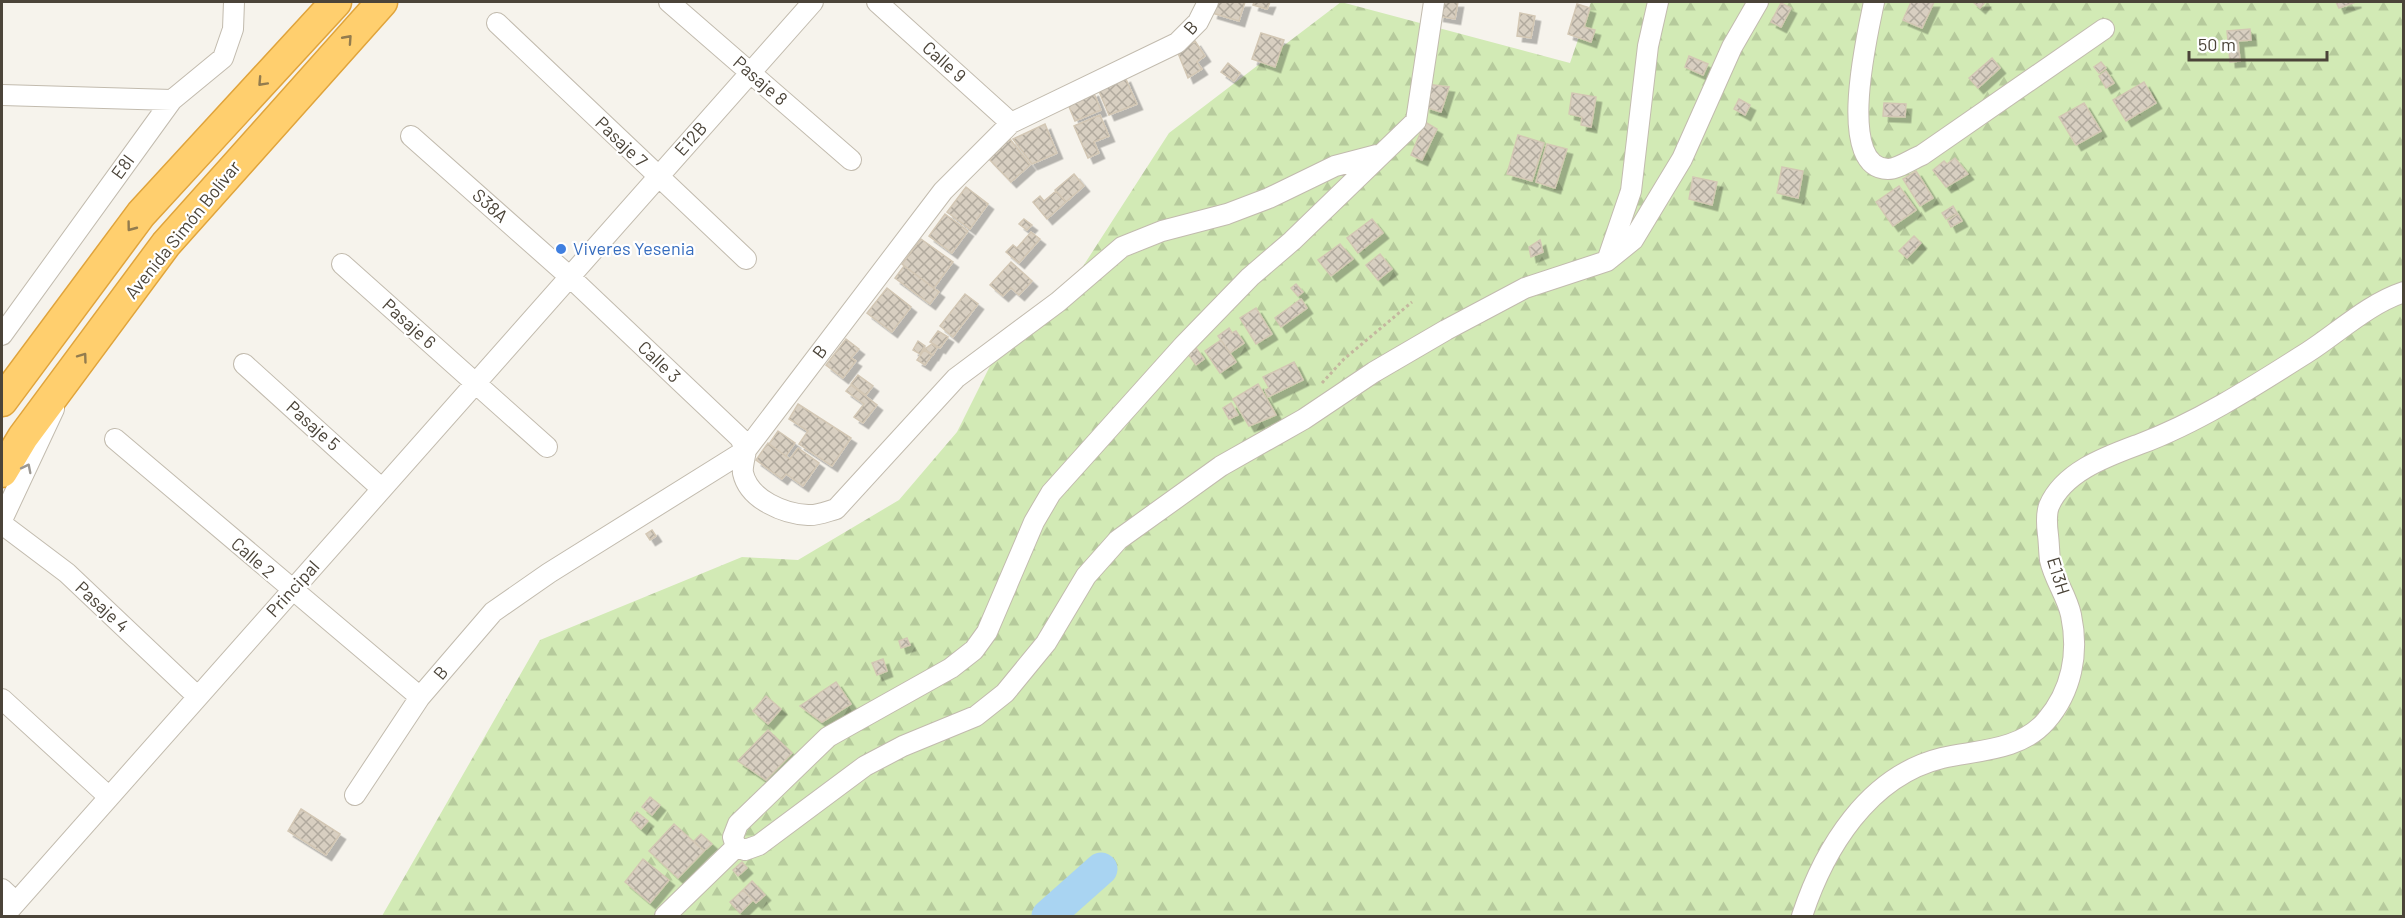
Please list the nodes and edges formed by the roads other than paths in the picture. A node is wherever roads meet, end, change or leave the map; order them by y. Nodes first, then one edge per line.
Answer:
1 (234, 2) edge
2 (336, 2) edge
3 (382, 2) edge
4 (669, 2) edge
5 (813, 2) edge
6 (877, 2) edge
7 (1208, 2) edge
8 (1434, 2) edge
9 (1658, 2) edge
10 (1758, 2) edge
11 (1874, 2) edge
12 (497, 23) dead end
13 (2104, 29) dead end
14 (302, 39) junction
15 (751, 72) junction
16 (2, 95) edge
17 (172, 99) junction
18 (281, 114) junction
19 (1011, 123) junction
20 (411, 136) dead end
21 (1378, 155) junction
22 (851, 160) dead end
23 (656, 177) junction
24 (746, 259) dead end
25 (1608, 261) junction
26 (342, 264) dead end
27 (570, 277) junction
28 (2403, 292) edge
29 (2, 335) edge
30 (244, 364) dead end
31 (475, 384) junction
32 (62, 385) junction
33 (2, 401) edge
34 (115, 439) dead end
35 (548, 447) dead end
36 (746, 450) junction
37 (2, 472) edge
38 (382, 489) junction
39 (2, 522) edge
40 (292, 591) junction
41 (198, 697) junction
42 (420, 698) junction
43 (2, 699) edge
44 (355, 795) dead end
45 (108, 796) junction
46 (736, 847) junction
47 (7, 902) edge
48 (665, 916) edge
49 (1802, 916) edge

1 - 17 street, E8I
2 - 14 highway, Avenida Simón Bolívar
18 -> 3 highway, Avenida Simón Bolívar
4 - 15 street, Pasaje 8
5 - 15 street, E12B
6 - 19 street, Calle 9
7 - 19 street, B
8 - 21 street
9 - 25 street
10 - 25 street
11 - 13 street
12 - 23 street, Pasaje 7
14 - 18 highway
14 -> 33 highway, Avenida Simón Bolívar
15 - 22 street, Pasaje 8
15 - 23 street, E12B
16 - 17 street
17 - 29 street, E8I
32 -> 18 highway, Avenida Simón Bolívar
19 - 36 street, B
20 - 27 street, S38A
21 - 36 street
21 - 46 street
23 - 24 street, Pasaje 7
23 - 27 street, E12B
25 - 46 street
26 - 31 street, Pasaje 6
27 - 31 street, Principal
27 - 36 street, Calle 3
28 - 49 street, E13H
30 - 38 street, Pasaje 5
31 - 35 street, Pasaje 6
31 - 38 street, Principal
32 - 37 highway, Avenida Simón Bolívar
39 -> 32 street
34 - 40 street, Calle 2
36 - 42 street, B
38 - 40 street, Principal
39 - 41 street, Pasaje 4
40 - 41 street, Principal
40 - 42 street, Calle 2
41 - 45 street, Principal
42 - 44 street
43 - 45 street
45 - 47 street, Principal
46 - 48 street

